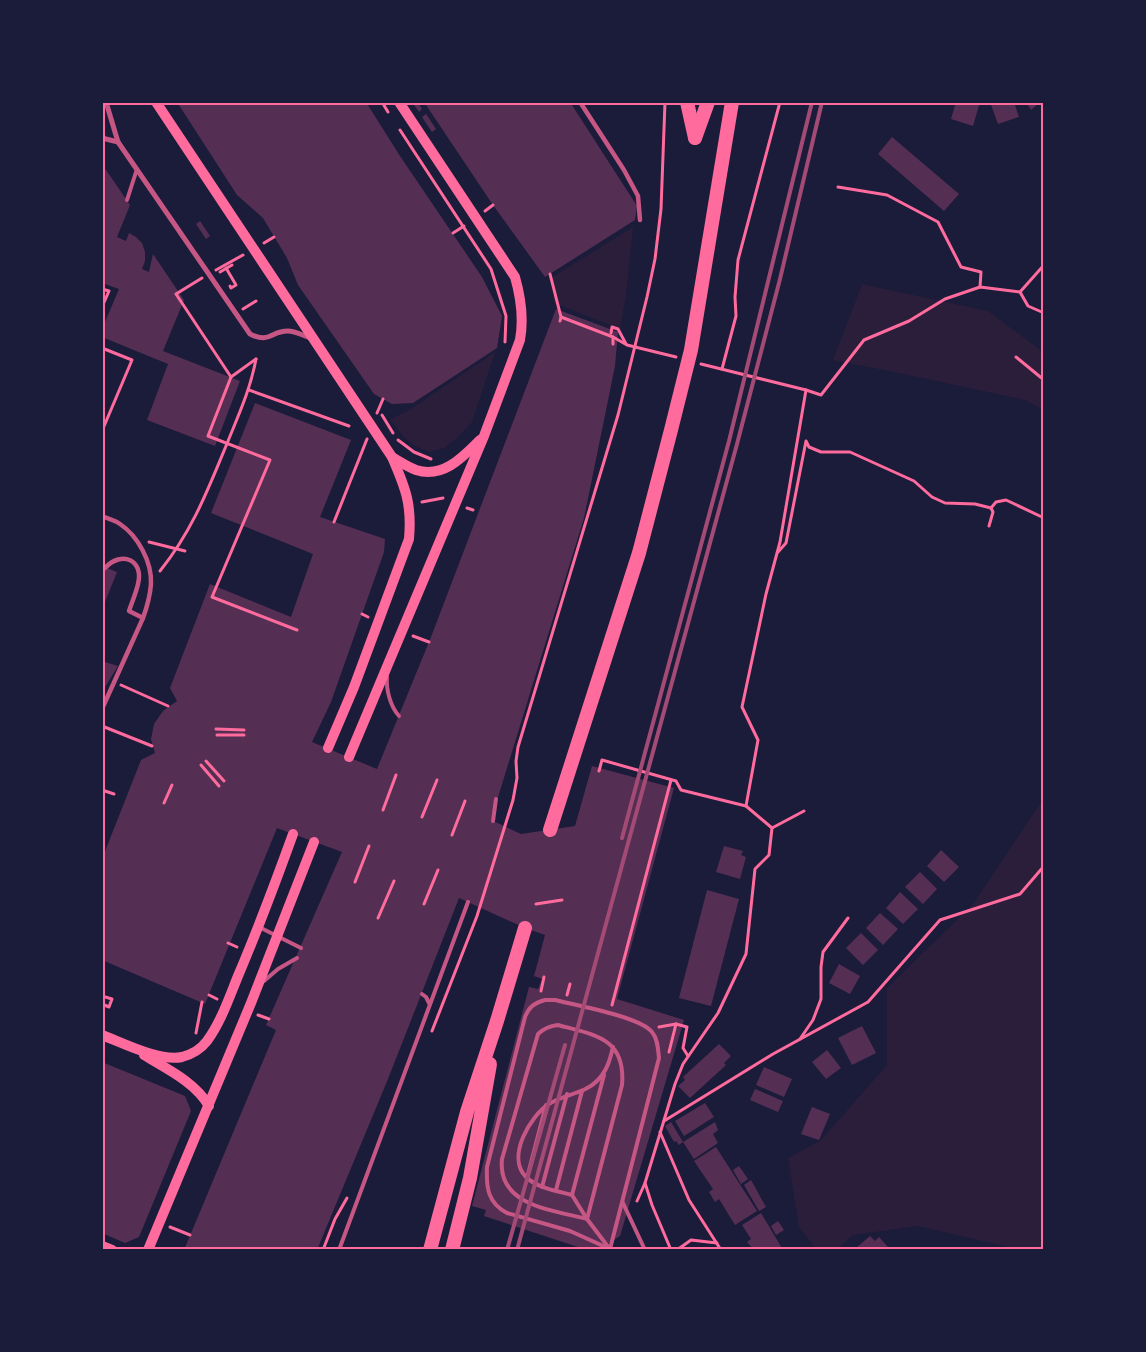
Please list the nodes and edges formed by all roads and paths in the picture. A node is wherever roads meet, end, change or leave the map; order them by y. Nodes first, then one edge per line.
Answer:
1 (106, 102) edge
2 (156, 102) edge
3 (382, 102) edge
4 (399, 102) edge
5 (580, 102) edge
6 (665, 102) edge
7 (687, 102) edge
8 (708, 102) edge
9 (732, 102) edge
10 (780, 102) edge
11 (393, 119) dead end
12 (398, 127) dead end
13 (102, 138) edge
14 (118, 142) junction
15 (137, 168) junction
16 (838, 187) dead end
17 (127, 200) dead end
18 (640, 220) dead end
19 (274, 237) dead end
20 (263, 238) dead end
21 (258, 246) dead end
22 (268, 246) dead end
23 (251, 251) dead end
24 (1044, 265) edge
25 (219, 268) junction
26 (226, 268) dead end
27 (212, 272) dead end
28 (550, 274) dead end
29 (223, 275) dead end
30 (205, 277) dead end
31 (227, 281) dead end
32 (980, 288) junction
33 (102, 289) edge
34 (1020, 292) junction
35 (256, 300) dead end
36 (102, 307) edge
37 (242, 309) dead end
38 (1044, 313) edge
39 (562, 317) junction
40 (560, 321) dead end
41 (612, 335) junction
42 (314, 340) junction
43 (612, 344) dead end
44 (627, 345) junction
45 (505, 346) dead end
46 (102, 348) edge
47 (1016, 357) dead end
48 (684, 359) dead end
49 (694, 362) dead end
50 (722, 369) junction
51 (231, 377) junction
52 (1044, 380) edge
53 (249, 390) junction
54 (806, 390) junction
55 (383, 399) dead end
56 (375, 405) dead end
57 (376, 417) dead end
58 (350, 426) dead end
59 (102, 431) edge
60 (369, 434) dead end
61 (484, 436) junction
62 (438, 456) dead end
63 (392, 458) junction
64 (443, 498) dead end
65 (422, 502) dead end
66 (467, 508) dead end
67 (992, 508) junction
68 (473, 510) dead end
69 (102, 516) edge
70 (1044, 518) edge
71 (334, 522) dead end
72 (989, 526) dead end
73 (136, 539) junction
74 (177, 549) junction
75 (185, 552) dead end
76 (778, 553) junction
77 (105, 568) dead end
78 (151, 582) junction
79 (143, 618) junction
80 (297, 630) dead end
81 (388, 664) junction
82 (114, 682) junction
83 (168, 706) dead end
84 (102, 709) edge
85 (399, 716) dead end
86 (102, 726) edge
87 (216, 729) dead end
88 (244, 730) dead end
89 (217, 735) dead end
90 (244, 735) dead end
91 (152, 746) dead end
92 (328, 748) dead end
93 (349, 757) dead end
94 (206, 762) dead end
95 (201, 765) dead end
96 (599, 771) dead end
97 (396, 775) dead end
98 (437, 780) dead end
99 (671, 780) junction
100 (224, 782) dead end
101 (172, 785) dead end
102 (220, 786) dead end
103 (102, 790) edge
104 (114, 794) dead end
105 (496, 799) dead end
106 (513, 800) dead end
107 (465, 801) dead end
108 (164, 803) dead end
109 (746, 806) junction
110 (383, 810) dead end
111 (804, 811) dead end
112 (422, 817) dead end
113 (493, 821) dead end
114 (772, 828) junction
115 (550, 830) dead end
116 (293, 834) dead end
117 (452, 835) dead end
118 (314, 842) dead end
119 (369, 846) dead end
120 (1044, 866) edge
121 (438, 870) dead end
122 (394, 881) dead end
123 (354, 882) dead end
124 (562, 900) dead end
125 (468, 902) dead end
126 (424, 904) dead end
127 (536, 904) dead end
128 (378, 918) dead end
129 (848, 918) dead end
130 (258, 926) junction
131 (525, 928) dead end
132 (278, 936) junction
133 (228, 943) dead end
134 (240, 948) dead end
135 (302, 948) dead end
136 (297, 958) dead end
137 (258, 988) junction
138 (422, 994) dead end
139 (102, 996) edge
140 (102, 1004) edge
141 (429, 1005) junction
142 (611, 1008) dead end
143 (497, 1022) junction
144 (676, 1024) dead end
145 (102, 1035) edge
146 (800, 1040) junction
147 (131, 1046) junction
148 (613, 1046) junction
149 (688, 1056) junction
150 (604, 1072) junction
151 (582, 1091) junction
152 (567, 1094) junction
153 (546, 1105) junction
154 (209, 1106) junction
155 (664, 1121) junction
156 (660, 1131) junction
157 (527, 1178) junction
158 (645, 1183) junction
159 (542, 1187) junction
160 (556, 1190) junction
161 (572, 1195) junction
162 (348, 1196) dead end
163 (636, 1201) dead end
164 (624, 1203) dead end
165 (587, 1219) junction
166 (717, 1243) junction
167 (102, 1246) edge
168 (610, 1249) edge
169 (112, 1250) edge
170 (148, 1250) edge
171 (323, 1250) edge
172 (340, 1250) edge
173 (430, 1250) edge
174 (452, 1250) edge
175 (644, 1250) edge
176 (671, 1250) edge
177 (677, 1250) edge
178 (722, 1250) edge

1 - 14 street
2 - 42 main road
3 - 11 path
4 - 61 main road
5 - 18 street
6 - 106 path
7 - 8 highway
9 - 115 highway
10 - 50 path
12 - 45 path
13 - 14 street
14 - 15 street
15 - 17 lane
15 - 42 street
16 - 32 path
19 - 21 path
20 - 22 path
23 - 25 path
24 - 34 path
25 - 27 path
25 - 29 path
26 - 31 path
28 - 39 path
30 - 51 path
32 - 34 path
32 - 54 path
33 - 36 path
34 - 38 path
35 - 37 path
39 - 40 path
39 - 41 path
41 - 43 path
41 - 44 path
41 - 44 path
42 - 63 main road
44 - 48 path
46 - 59 path
47 - 52 path
49 - 50 path
50 - 54 path
51 - 53 path
51 - 80 path
53 - 58 path
53 - 74 path
54 - 76 path
55 - 57 path
56 - 62 path
60 - 71 path
61 - 63 main road
61 - 81 main road
63 - 92 main road
64 - 65 path
66 - 68 path
67 - 70 path
67 - 72 path
67 - 76 path
69 - 73 street
73 - 74 path
73 - 78 street
74 - 75 path
74 - 78 path
76 - 109 path
77 - 79 street
78 - 79 street
79 - 82 street
81 - 85 lane
81 - 93 main road
82 - 83 path
82 - 84 street
86 - 91 path
87 - 88 path
89 - 90 path
94 - 100 path
95 - 102 path
96 - 99 path
97 - 110 path
98 - 112 path
99 - 109 path
99 - 142 path
101 - 108 path
103 - 104 path
105 - 113 lane
107 - 117 path
109 - 114 path
111 - 114 path
114 - 149 path
116 - 130 main road
118 - 132 main road
119 - 123 path
120 - 146 path
121 - 126 path
122 - 128 path
124 - 127 path
125 - 141 lane
129 - 146 path
130 - 132 lane
130 - 147 main road
131 - 143 highway
132 - 135 lane
132 - 137 main road
133 - 134 path
136 - 137 lane
137 - 154 main road
138 - 141 lane
139 - 140 path
141 - 172 lane
143 - 173 highway
143 - 174 highway
144 - 149 path
145 - 147 main road
146 - 155 path
147 - 154 main road
148 - 150 lane
148 - 165 lane
148 - 165 lane
149 - 155 path
150 - 151 lane
150 - 161 lane
151 - 152 lane
151 - 160 lane
152 - 153 lane
152 - 159 lane
153 - 157 lane
153 - 157 lane
154 - 170 main road
155 - 156 path
156 - 158 path
156 - 166 path
157 - 159 lane
158 - 163 path
158 - 176 path
159 - 160 lane
160 - 161 lane
161 - 165 lane
162 - 171 path
164 - 175 lane
165 - 168 lane
166 - 177 path
166 - 178 path
167 - 169 main road
168 - 168 lane

